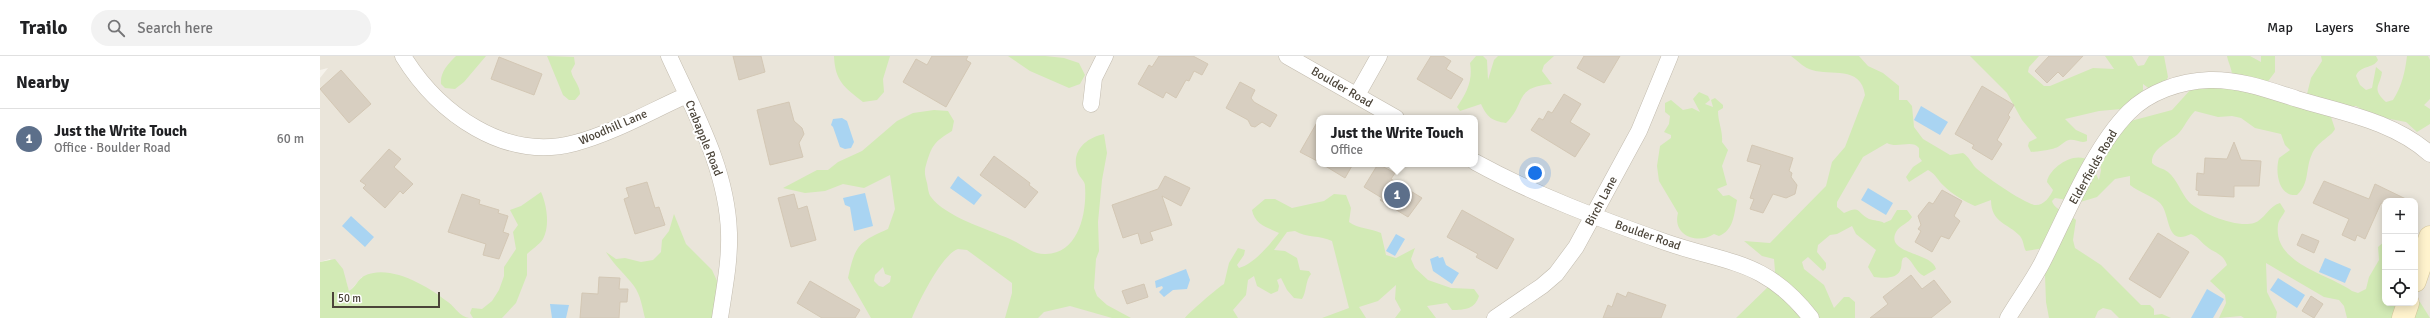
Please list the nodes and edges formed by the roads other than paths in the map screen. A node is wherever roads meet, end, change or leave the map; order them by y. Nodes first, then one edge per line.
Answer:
1 (403, 56) edge
2 (669, 56) edge
3 (1105, 56) edge
4 (1287, 56) edge
5 (1379, 56) edge
6 (1670, 56) edge
7 (687, 95) junction
8 (1357, 95) junction
9 (1091, 104) dead end
10 (1391, 115) edge
11 (2430, 154) edge
12 (1478, 164) edge
13 (1594, 215) junction
14 (2430, 237) edge
15 (2418, 272) edge
16 (2407, 306) edge
17 (720, 318) edge
18 (1495, 318) edge
19 (1811, 318) edge
20 (2008, 318) edge
21 (2403, 318) edge

1 - 7 street, Woodhill Lane
2 - 7 street, Crabapple Road
3 - 9 street
4 - 8 street, Boulder Road
5 - 8 street
6 - 13 street, Birch Lane
7 - 17 street, Crabapple Road
8 - 10 street, Boulder Road
11 - 20 street, Elderfields Road
12 - 13 street, Boulder Road
13 - 18 street, Birch Lane
13 - 19 street, Boulder Road
14 - 15 street
16 - 21 street

